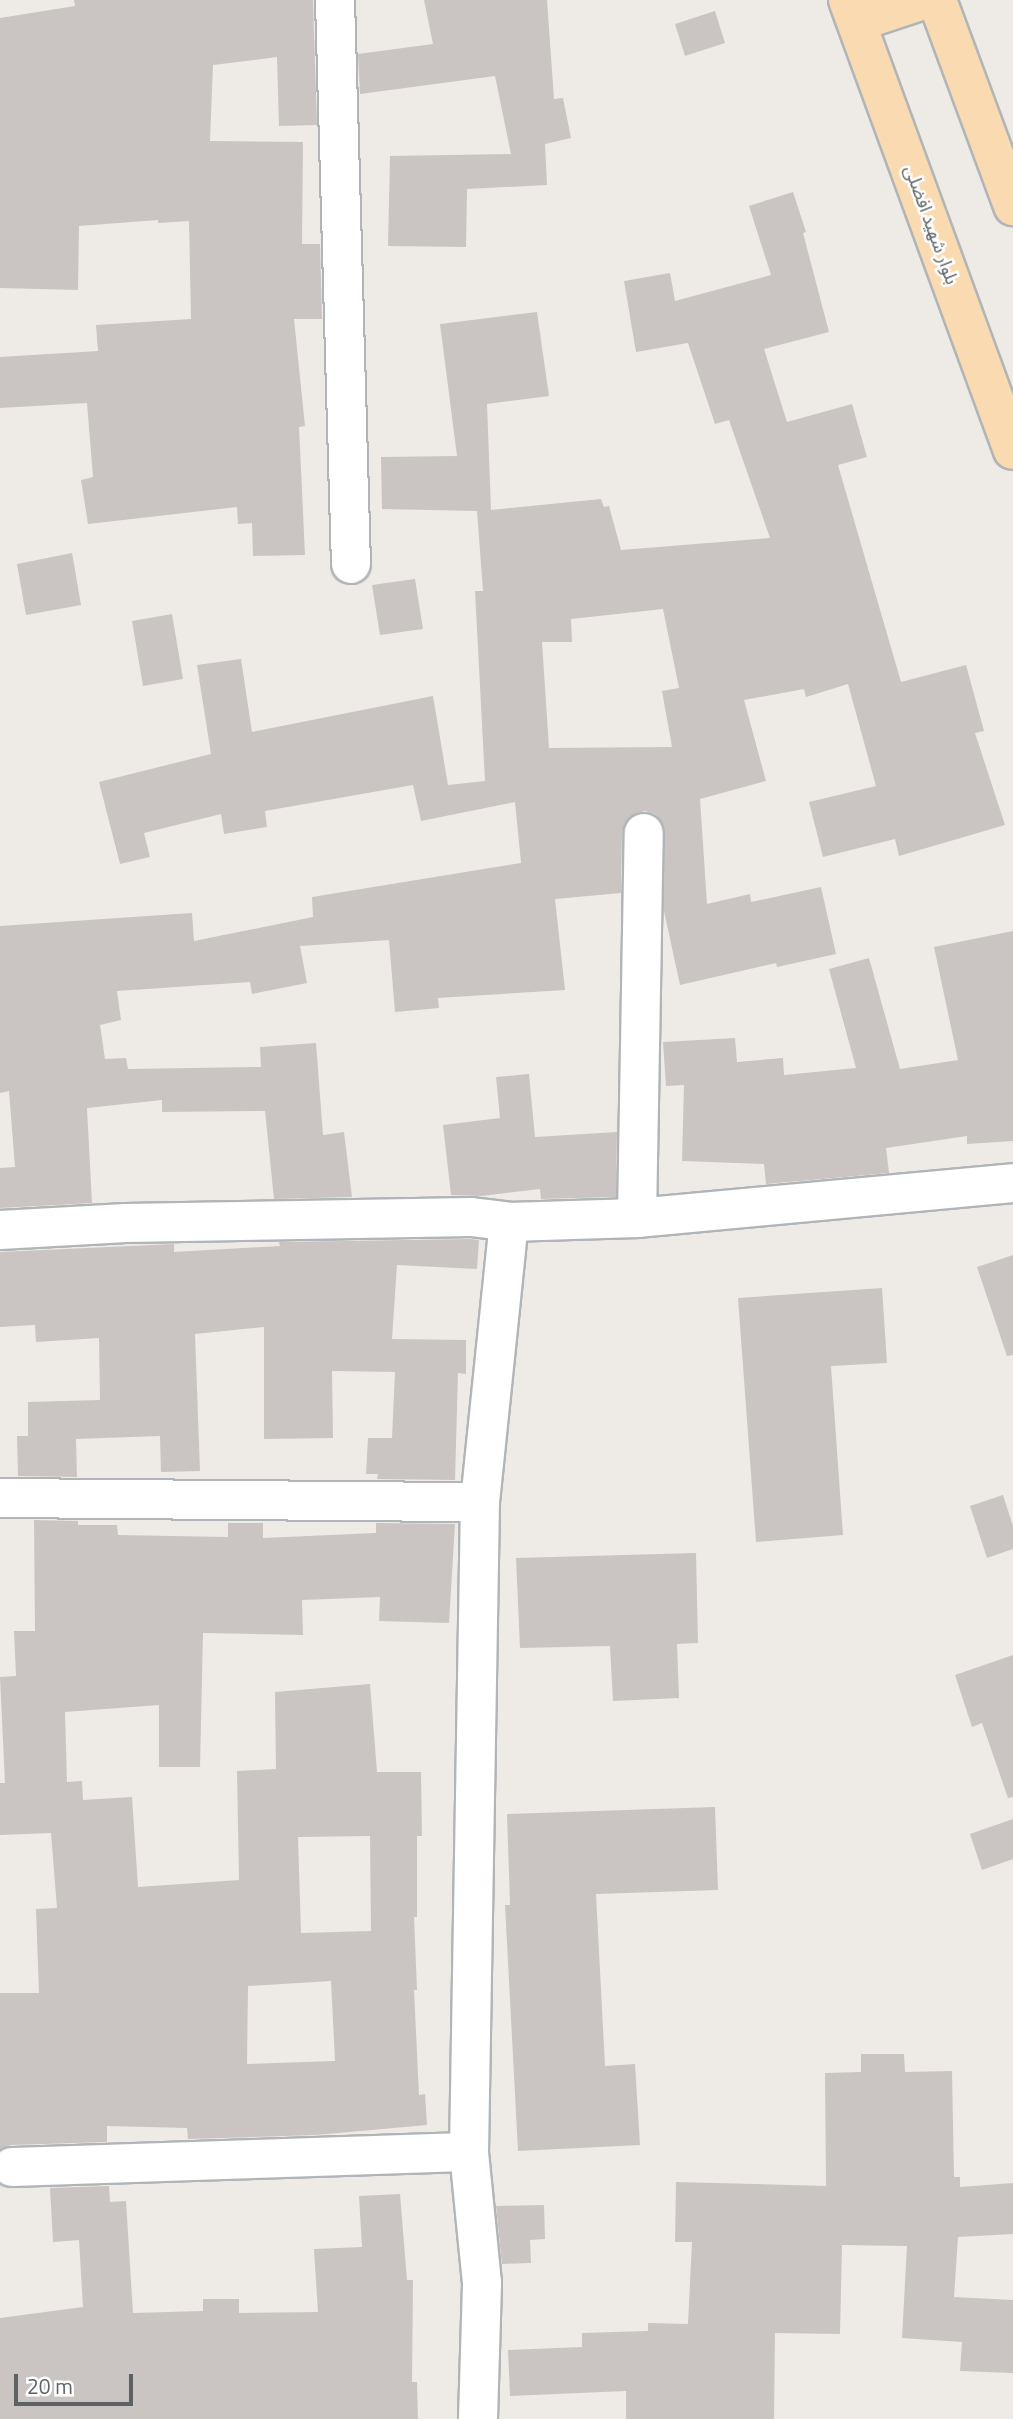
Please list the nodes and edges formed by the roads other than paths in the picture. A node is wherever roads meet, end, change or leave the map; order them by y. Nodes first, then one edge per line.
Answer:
1 (335, 0) edge
2 (923, 0) edge
3 (937, 0) edge
4 (853, 11) edge
5 (1013, 206) edge
6 (1013, 450) edge
7 (351, 564) dead end
8 (644, 833) dead end
9 (1013, 1183) edge
10 (637, 1218) junction
11 (509, 1222) junction
12 (0, 1230) edge
13 (0, 1498) edge
14 (480, 1502) junction
15 (469, 2152) junction
16 (12, 2167) dead end
17 (478, 2419) edge

1 - 7 street
2 - 4 main road
3 - 5 main road
4 - 6 main road, بلوار شهید افضلی
8 - 10 street
9 - 10 street
10 - 11 street
11 - 12 street
11 - 14 street
13 - 14 street
14 - 15 street
15 - 16 street
15 - 17 street

